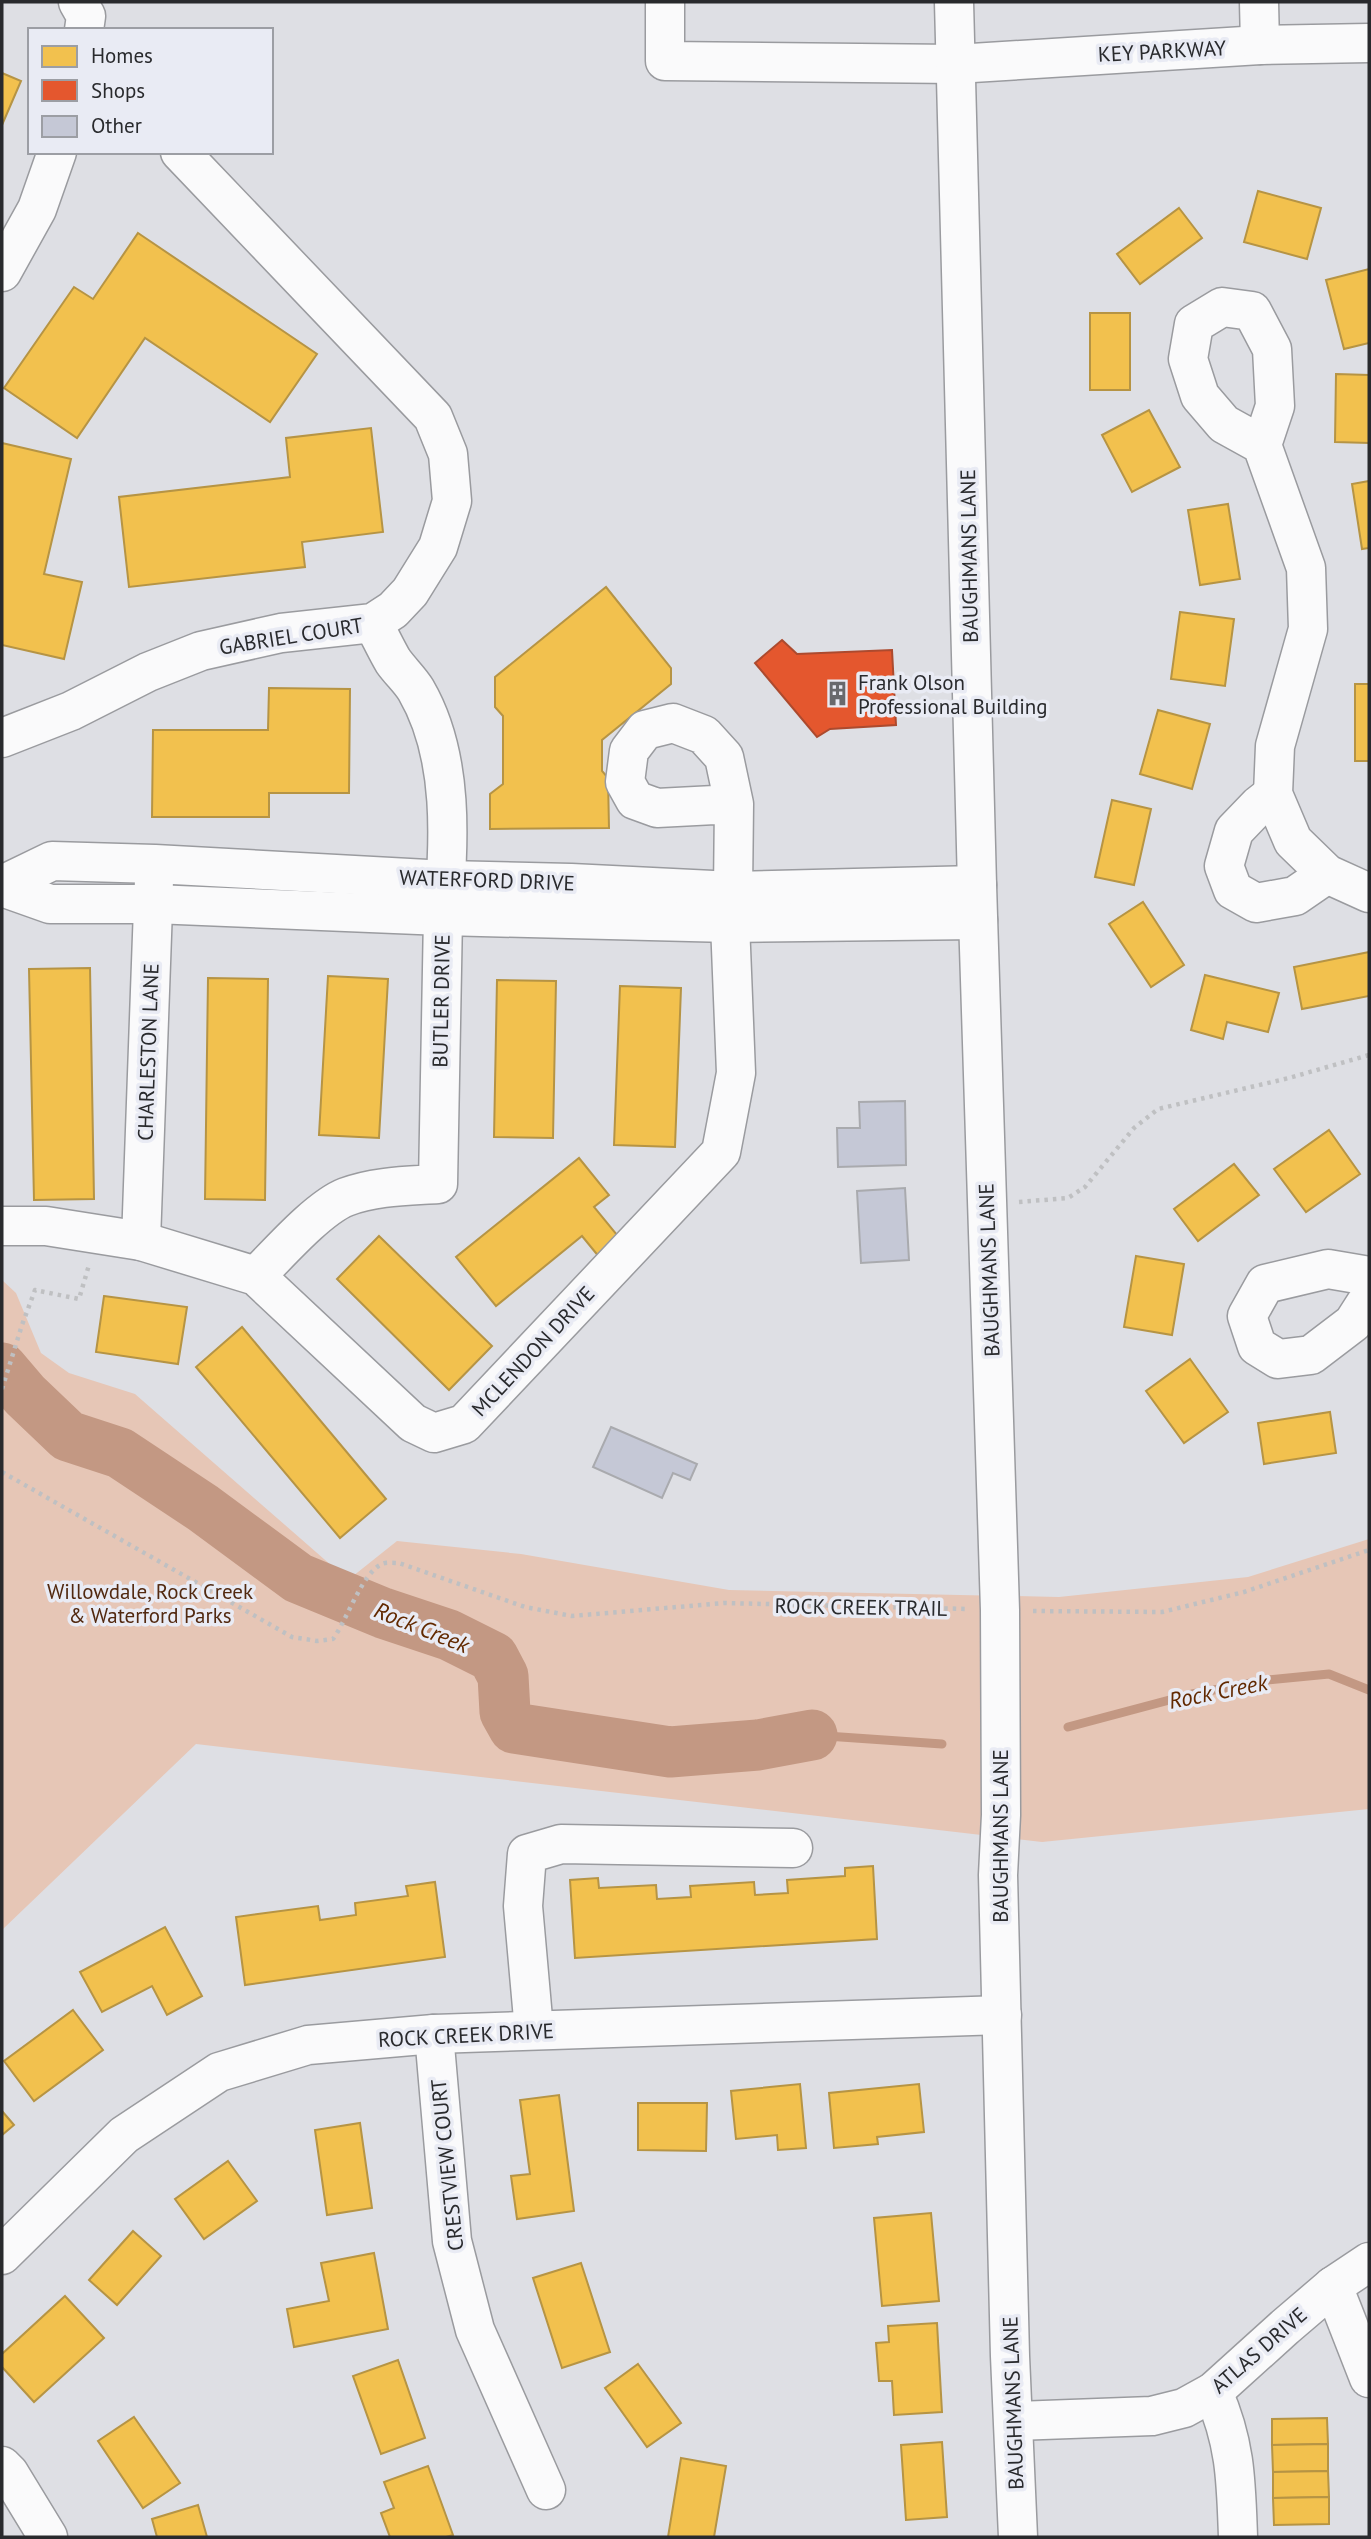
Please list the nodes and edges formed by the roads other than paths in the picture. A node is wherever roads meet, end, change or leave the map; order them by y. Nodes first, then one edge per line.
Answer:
1 (78, 2) edge
2 (665, 2) edge
3 (954, 2) edge
4 (1259, 2) edge
5 (84, 28) edge
6 (1369, 43) edge
7 (1260, 45) junction
8 (956, 64) junction
9 (56, 154) edge
10 (182, 154) edge
11 (2, 272) edge
12 (1262, 445) dead end
13 (373, 623) junction
14 (2, 737) edge
15 (1273, 794) junction
16 (734, 804) dead end
17 (155, 864) junction
18 (1327, 874) junction
19 (2, 886) edge
20 (1369, 893) edge
21 (444, 898) junction
22 (978, 903) junction
23 (154, 904) junction
24 (731, 907) junction
25 (2, 1226) edge
26 (141, 1241) junction
27 (256, 1276) junction
28 (1369, 1276) edge
29 (1369, 1298) edge
30 (793, 1848) dead end
31 (1002, 2015) junction
32 (534, 2031) junction
33 (434, 2034) junction
34 (2, 2255) edge
35 (1369, 2262) edge
36 (1333, 2286) junction
37 (1369, 2378) edge
38 (1213, 2392) junction
39 (1014, 2421) junction
40 (2, 2466) edge
41 (545, 2490) dead end
42 (48, 2537) edge
43 (1018, 2537) edge
44 (1238, 2537) edge

1 - 5 street
2 - 8 street, KEY PARKWAY
3 - 8 street, BAUGHMANS LANE
4 - 7 street
6 - 7 street, KEY PARKWAY
7 - 8 street, KEY PARKWAY
8 - 22 street, BAUGHMANS LANE
9 - 11 street
10 - 13 street, GABRIEL COURT
12 - 15 street
13 - 14 street, GABRIEL COURT
13 - 21 street, BUTLER DRIVE
15 - 18 street
15 - 18 street
16 - 24 street, MCLENDON DRIVE
17 - 19 street, WATERFORD DRIVE
17 - 21 street, WATERFORD DRIVE
17 - 23 street, CHARLESTON LANE
18 - 20 street
19 - 23 street, WATERFORD DRIVE
21 - 23 street, WATERFORD DRIVE
21 - 24 street, WATERFORD DRIVE
21 - 27 street, BUTLER DRIVE
22 - 24 street, WATERFORD DRIVE
22 - 31 street, BAUGHMANS LANE
23 - 26 street, CHARLESTON LANE
24 - 27 street, MCLENDON DRIVE
25 - 26 street, MCLENDON DRIVE
26 - 27 street, MCLENDON DRIVE
28 - 29 street
30 - 32 street
31 - 32 street, ROCK CREEK DRIVE
31 - 39 street, BAUGHMANS LANE
32 - 33 street, ROCK CREEK DRIVE
33 - 34 street, ROCK CREEK DRIVE
33 - 41 street, CRESTVIEW COURT
35 - 36 street, ATLAS DRIVE
36 - 37 street
36 - 38 street, ATLAS DRIVE
38 - 39 street, ATLAS DRIVE
38 - 44 street
39 - 43 street, BAUGHMANS LANE
40 - 42 street

